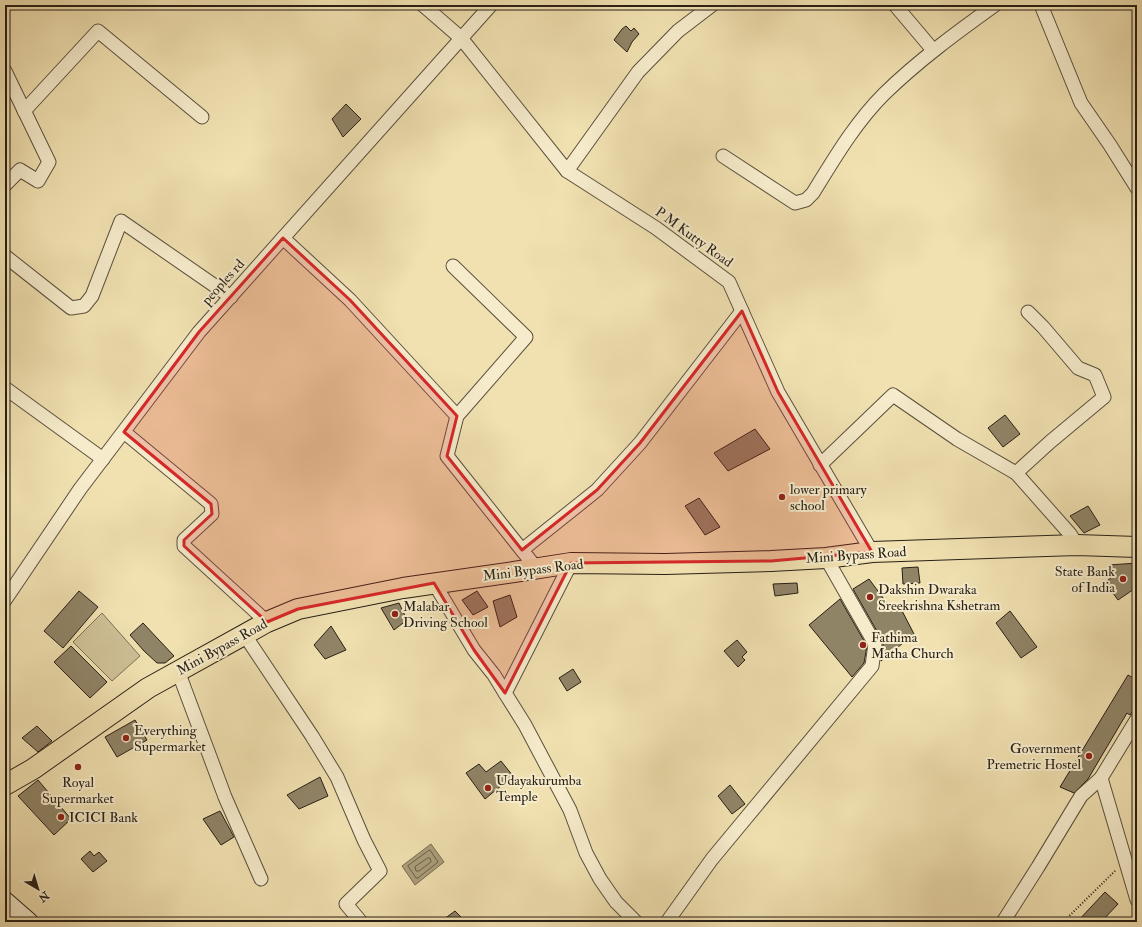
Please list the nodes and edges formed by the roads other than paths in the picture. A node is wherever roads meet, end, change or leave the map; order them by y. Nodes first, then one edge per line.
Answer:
1 (423, 5) edge
2 (491, 5) edge
3 (712, 5) edge
4 (895, 5) edge
5 (995, 5) edge
6 (1041, 5) edge
7 (461, 38) junction
8 (933, 50) junction
9 (5, 71) edge
10 (24, 111) junction
11 (202, 117) dead end
12 (723, 156) dead end
13 (567, 171) junction
14 (5, 185) edge
15 (1137, 188) edge
16 (283, 238) junction
17 (5, 256) edge
18 (453, 266) dead end
19 (231, 297) junction
20 (742, 311) junction
21 (1028, 312) dead end
22 (5, 388) edge
23 (457, 416) junction
24 (124, 432) junction
25 (103, 459) junction
26 (820, 465) junction
27 (1016, 473) junction
28 (1077, 545) junction
29 (1137, 547) edge
30 (522, 550) junction
31 (872, 552) junction
32 (826, 558) junction
33 (571, 563) junction
34 (537, 568) junction
35 (434, 583) junction
36 (5, 600) edge
37 (267, 622) junction
38 (244, 634) junction
39 (178, 671) junction
40 (505, 693) junction
41 (1137, 719) edge
42 (1101, 778) junction
43 (5, 785) edge
44 (261, 879) dead end
45 (1137, 900) edge
46 (5, 901) edge
47 (29, 922) edge
48 (361, 922) edge
49 (636, 922) edge
50 (667, 922) edge
51 (1003, 922) edge

1 - 7 street, P M Kutty Road
2 - 7 street, peoples rd
3 - 13 street
4 - 8 street
5 - 8 street
6 - 15 street
7 - 13 street, P M Kutty Road
7 - 16 street, peoples rd
8 - 12 street
9 - 10 street
10 - 11 street
10 - 14 street
13 - 20 street, P M Kutty Road
16 - 19 street, peoples rd
16 - 23 street
17 - 19 street
18 - 23 street
19 - 24 street, peoples rd
20 - 26 street, P M Kutty Road
20 - 30 street
21 - 27 street
22 - 25 street
23 - 30 street
24 - 25 street, peoples rd
24 - 37 street
25 - 36 street, peoples rd
26 - 27 street
26 - 31 street, P M Kutty Road
27 - 28 street
28 - 29 main road, Mini Bypass Road
28 - 31 main road, Mini Bypass Road
30 - 34 street
31 - 32 main road, Mini Bypass Road
32 - 33 main road, Mini Bypass Road
32 - 50 street
33 - 34 main road, Mini Bypass Road
33 - 40 street
34 - 35 main road, Mini Bypass Road
35 - 37 main road, Mini Bypass Road
35 - 40 street
37 - 38 main road, Mini Bypass Road
38 - 39 main road, Mini Bypass Road
38 - 48 street
39 - 43 main road, Mini Bypass Road
39 - 44 street
40 - 49 street
41 - 42 street
42 - 45 street
42 - 51 street
46 - 47 main road

